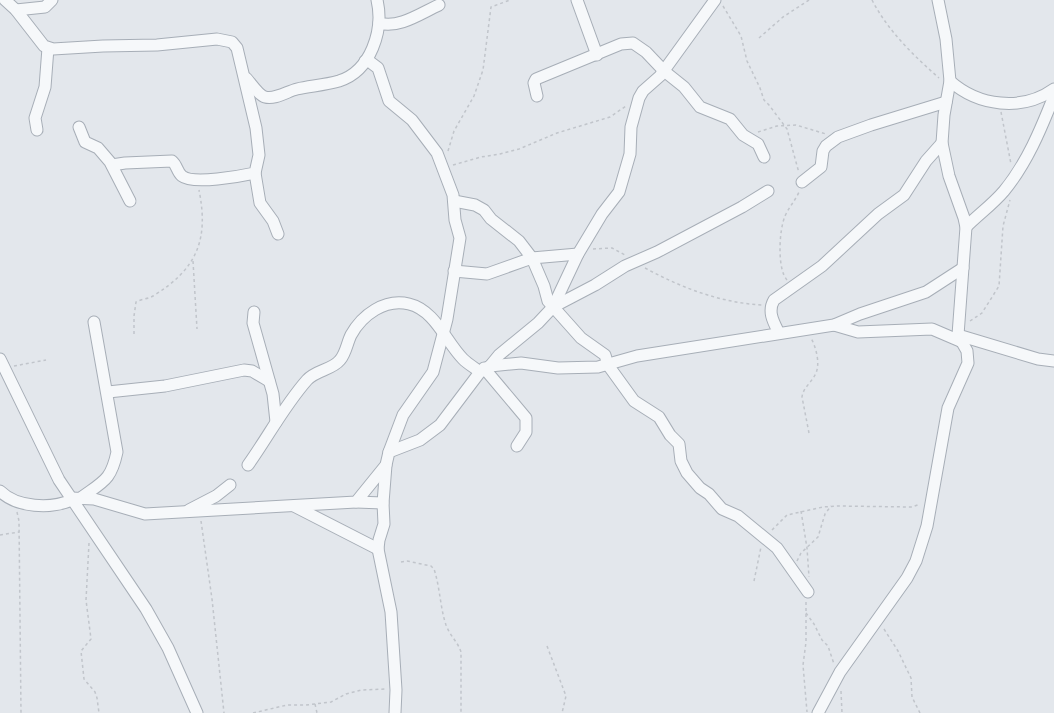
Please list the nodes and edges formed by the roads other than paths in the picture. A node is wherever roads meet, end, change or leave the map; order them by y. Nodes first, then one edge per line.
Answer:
1 (5, 0) edge
2 (52, 0) edge
3 (377, 0) edge
4 (577, 0) edge
5 (715, 0) edge
6 (938, 0) edge
7 (439, 6) dead end
8 (16, 10) junction
9 (379, 23) junction
10 (48, 48) junction
11 (597, 54) junction
12 (364, 61) junction
13 (664, 71) junction
14 (244, 75) junction
15 (950, 84) junction
16 (1054, 90) edge
17 (537, 96) dead end
18 (1054, 96) edge
19 (946, 102) junction
20 (79, 127) dead end
21 (37, 130) dead end
22 (942, 143) junction
23 (764, 157) dead end
24 (112, 165) junction
25 (255, 173) junction
26 (802, 182) road end
27 (768, 191) dead end
28 (454, 200) junction
29 (130, 201) dead end
30 (966, 227) junction
31 (278, 234) dead end
32 (578, 254) junction
33 (532, 258) junction
34 (963, 268) junction
35 (454, 272) junction
36 (553, 307) junction
37 (254, 312) dead end
38 (94, 322) dead end
39 (834, 325) junction
40 (444, 332) junction
41 (779, 333) junction
42 (959, 333) junction
43 (1054, 361) edge
44 (2, 364) edge
45 (608, 365) junction
46 (485, 369) junction
47 (269, 381) junction
48 (108, 392) junction
49 (276, 422) junction
50 (517, 446) dead end
51 (389, 452) junction
52 (386, 465) junction
53 (248, 466) dead end
54 (230, 485) dead end
55 (0, 491) edge
56 (75, 499) junction
57 (356, 502) junction
58 (383, 503) junction
59 (294, 506) junction
60 (187, 511) junction
61 (378, 549) junction
62 (808, 592) road end
63 (197, 713) edge
64 (395, 713) edge
65 (818, 713) edge

1 - 8 street
2 - 8 street
3 - 9 street
4 - 11 street
5 - 13 street
6 - 15 street
7 - 9 street
8 - 10 street
9 - 12 street
10 - 14 street
10 - 21 street
11 - 13 street
11 - 17 street
12 - 14 street
12 - 28 street
13 - 23 street
13 - 32 street
14 - 25 street
15 - 16 street
15 - 19 street
18 - 30 street
19 - 22 street
19 - 26 street
20 - 24 street
22 - 30 street
22 - 41 street
24 - 25 street
24 - 29 street
25 - 31 street
27 - 36 street
28 - 33 street
28 - 35 street
30 - 34 street
32 - 33 street
32 - 36 street
33 - 35 street
33 - 36 street
34 - 39 street
34 - 42 street
35 - 40 street
36 - 45 street
36 - 46 street
37 - 47 street
38 - 48 street
39 - 41 street
39 - 42 street
40 - 46 street
40 - 49 street
40 - 51 street
41 - 45 street
42 - 43 street
42 - 65 street
44 - 56 street
45 - 46 street
45 - 62 street
46 - 50 street
46 - 51 street
47 - 48 street
47 - 49 street
48 - 56 street
49 - 53 street
51 - 52 street
52 - 57 street
52 - 58 street
54 - 60 street
55 - 56 street
56 - 60 street
56 - 63 street
57 - 58 street
57 - 59 street
58 - 61 street
59 - 60 street
59 - 61 street
61 - 64 street

